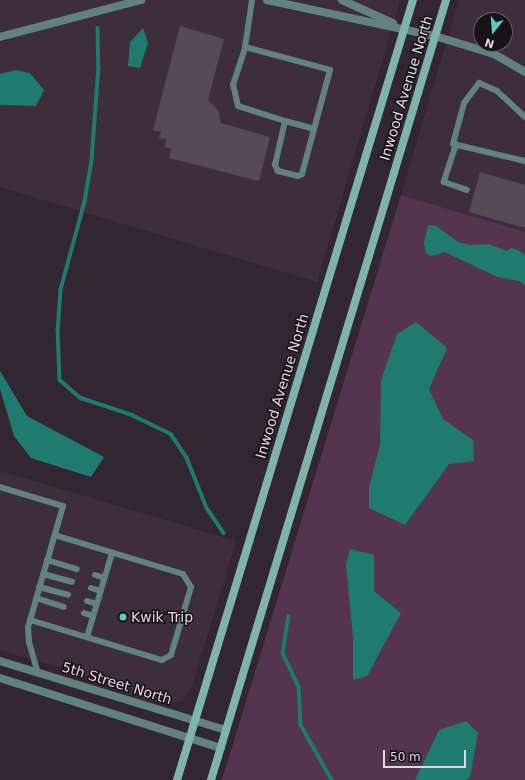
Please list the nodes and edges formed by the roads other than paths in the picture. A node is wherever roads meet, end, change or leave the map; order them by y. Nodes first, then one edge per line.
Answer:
1 (141, 0) edge
2 (252, 0) edge
3 (267, 0) edge
4 (342, 0) edge
5 (413, 0) edge
6 (446, 0) edge
7 (404, 28) junction
8 (435, 36) junction
9 (0, 37) edge
10 (245, 47) junction
11 (525, 72) edge
12 (525, 117) edge
13 (286, 121) junction
14 (314, 129) junction
15 (456, 144) junction
16 (525, 161) edge
17 (467, 190) dead end
18 (0, 487) edge
19 (55, 535) junction
20 (112, 553) junction
21 (47, 560) junction
22 (77, 569) dead end
23 (43, 574) junction
24 (95, 574) dead end
25 (105, 578) junction
26 (72, 582) dead end
27 (39, 587) junction
28 (91, 588) dead end
29 (101, 591) junction
30 (68, 595) dead end
31 (36, 598) junction
32 (87, 601) dead end
33 (97, 604) junction
34 (64, 607) dead end
35 (84, 613) dead end
36 (93, 616) junction
37 (29, 624) junction
38 (87, 637) junction
39 (0, 661) edge
40 (38, 673) junction
41 (0, 678) edge
42 (195, 720) junction
43 (226, 730) junction
44 (189, 738) junction
45 (221, 748) junction
46 (177, 780) edge
47 (211, 780) edge

1 - 9 street
2 - 10 lane
3 - 7 street
4 - 7 street
5 - 7 main road, Inwood Avenue North
6 - 8 main road, Inwood Avenue North
7 - 8 street
7 - 42 main road, Inwood Avenue North
8 - 11 street
8 - 43 main road, Inwood Avenue North
10 - 13 lane
10 - 14 lane
12 - 15 lane
13 - 14 lane
13 - 14 lane
15 - 16 lane
15 - 17 lane
18 - 19 lane
19 - 20 lane
19 - 21 lane
20 - 25 lane
20 - 38 lane
21 - 22 lane
21 - 23 lane
23 - 26 lane
23 - 27 lane
24 - 25 lane
25 - 29 lane
27 - 30 lane
27 - 31 lane
28 - 29 lane
29 - 33 lane
31 - 34 lane
31 - 37 lane
32 - 33 lane
33 - 36 lane
35 - 36 lane
36 - 38 lane
37 - 38 lane
37 - 40 lane
39 - 40 street, 5th Street North
40 - 42 street, 5th Street North
41 - 44 street
42 - 43 street, 5th Street North
42 - 44 main road, Inwood Avenue North
43 - 45 main road, Inwood Avenue North
44 - 45 street
44 - 46 main road, Inwood Avenue North
45 - 47 main road, Inwood Avenue North

